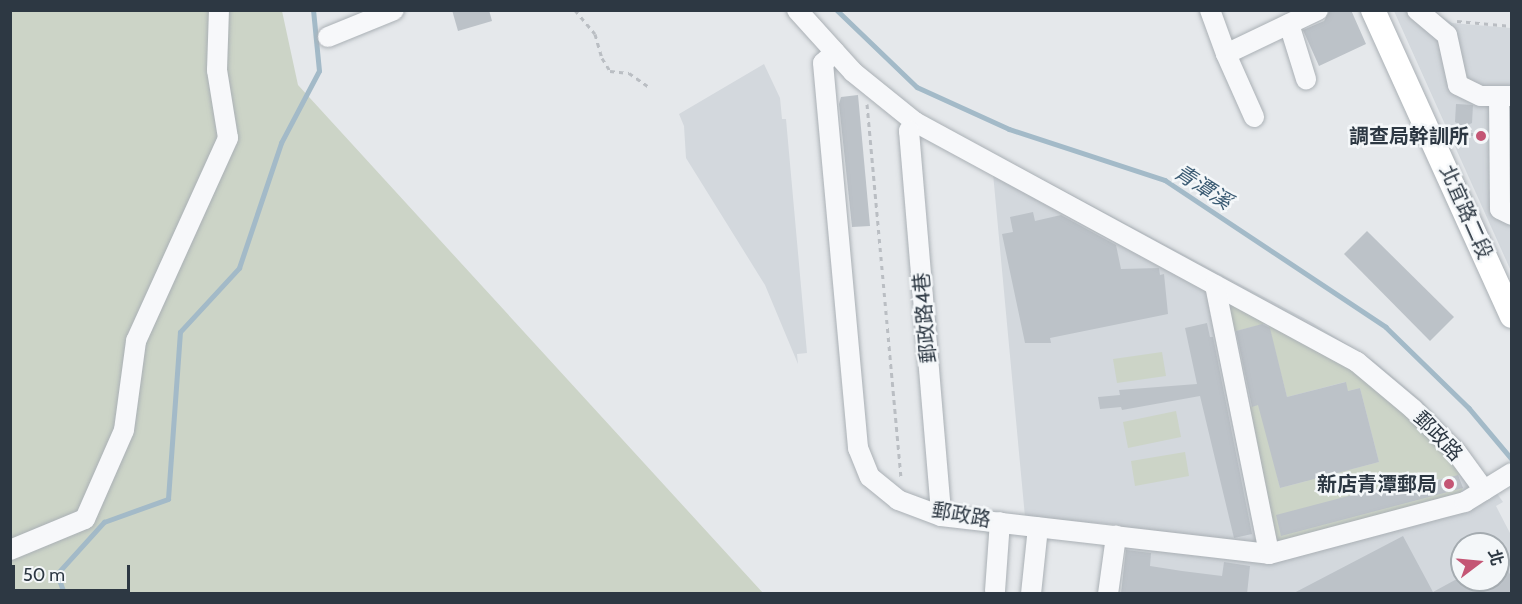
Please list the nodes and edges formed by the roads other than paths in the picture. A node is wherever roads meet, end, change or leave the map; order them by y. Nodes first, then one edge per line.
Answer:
1 (219, 10) edge
2 (394, 10) edge
3 (797, 10) edge
4 (1210, 10) edge
5 (1418, 10) edge
6 (1381, 13) edge
7 (1303, 15) edge
8 (328, 37) dead end
9 (835, 52) junction
10 (1226, 54) junction
11 (1306, 79) dead end
12 (1505, 96) edge
13 (1254, 117) dead end
14 (915, 122) junction
15 (1512, 215) edge
16 (1215, 285) junction
17 (1512, 316) edge
18 (1497, 482) edge
19 (942, 516) junction
20 (1000, 522) junction
21 (1038, 527) junction
22 (1116, 536) junction
23 (10, 550) edge
24 (1269, 554) junction
25 (995, 591) dead end
26 (1031, 594) edge
27 (1108, 594) edge

1 - 23 street
2 - 8 street
3 - 9 street, 郵政路
4 - 10 street
5 - 12 street
6 - 17 main road, 北宜路二段
7 - 10 street
7 - 11 street
9 - 14 street, 郵政路
9 - 19 street, 郵政路
10 - 13 street
12 - 15 street
14 - 16 street, 郵政路
14 - 19 street, 郵政路4巷
16 - 18 street, 郵政路
16 - 24 street
18 - 24 street, 郵政路
19 - 20 street, 郵政路
20 - 21 street, 郵政路
20 - 25 street
21 - 22 street, 郵政路
21 - 26 street
22 - 24 street, 郵政路
22 - 27 street

